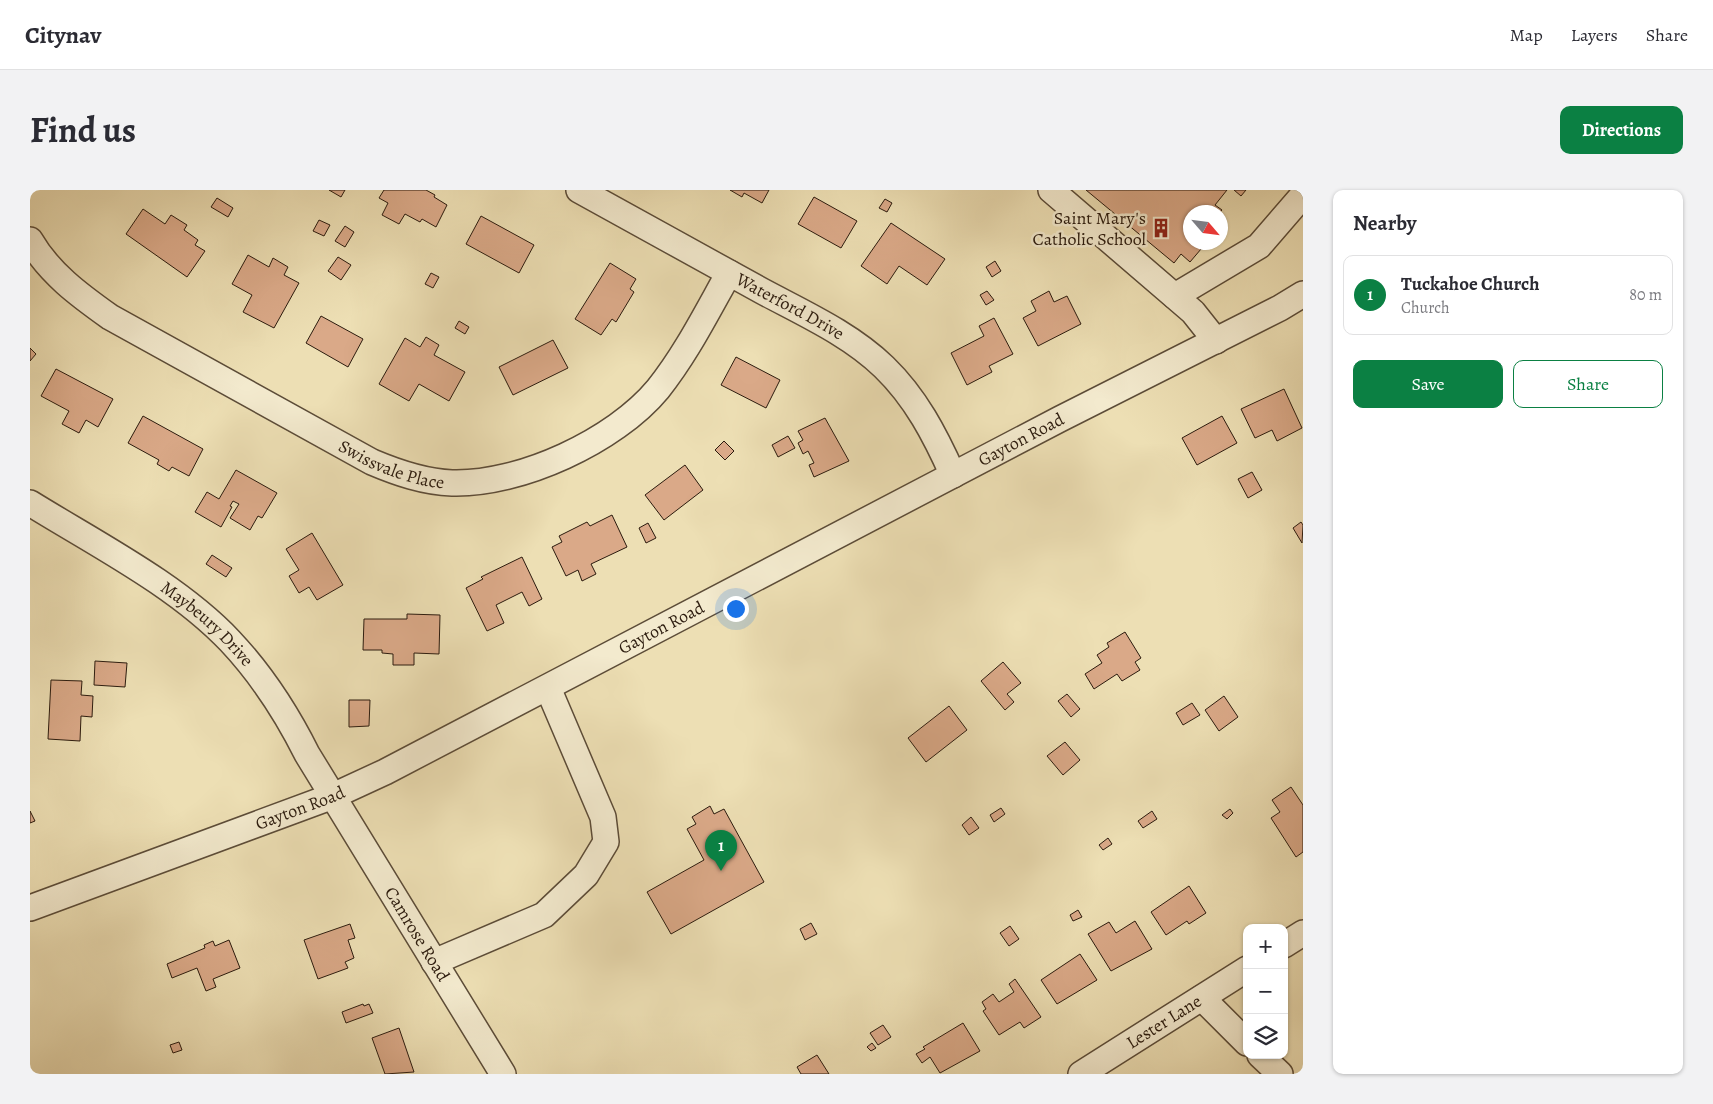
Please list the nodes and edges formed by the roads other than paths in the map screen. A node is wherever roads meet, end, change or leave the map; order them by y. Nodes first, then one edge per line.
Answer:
1 (579, 190) edge
2 (1051, 190) edge
3 (1303, 195) edge
4 (30, 240) edge
5 (729, 273) junction
6 (1303, 294) edge
7 (1175, 296) junction
8 (1216, 341) junction
9 (953, 475) junction
10 (30, 503) edge
11 (548, 688) junction
12 (332, 796) junction
13 (30, 908) edge
14 (1303, 933) edge
15 (1288, 942) edge
16 (434, 962) junction
17 (1243, 972) edge
18 (1202, 998) junction
19 (1243, 1039) edge
20 (1264, 1059) edge
21 (503, 1074) edge
22 (1081, 1074) edge
23 (1280, 1074) edge

1 - 5 street, Waterford Drive
2 - 7 street
3 - 7 street
4 - 5 street, Swissvale Place
5 - 9 street, Waterford Drive
6 - 8 street, Gayton Road
7 - 8 street
8 - 9 street, Gayton Road
9 - 11 street, Gayton Road
10 - 12 street, Maybeury Drive
11 - 12 street, Gayton Road
11 - 16 street
12 - 13 street, Gayton Road
12 - 16 street, Camrose Road
14 - 15 street
16 - 21 street, Camrose Road
17 - 18 street, Lester Lane
18 - 19 street
18 - 22 street, Lester Lane
20 - 23 street

